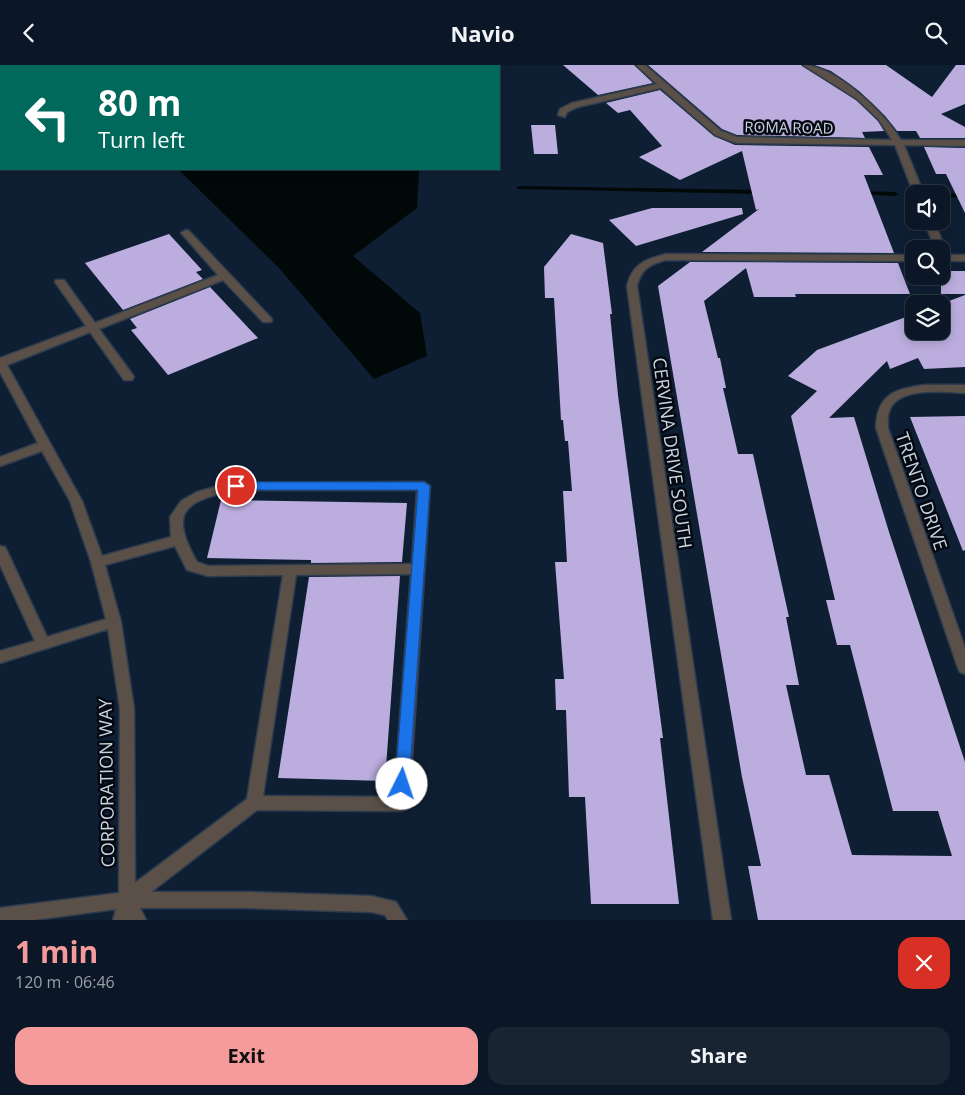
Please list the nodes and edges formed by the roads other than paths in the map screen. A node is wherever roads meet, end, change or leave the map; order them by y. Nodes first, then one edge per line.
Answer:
1 (640, 65) edge
2 (807, 65) edge
3 (662, 85) junction
4 (562, 115) dead end
5 (899, 143) junction
6 (965, 143) edge
7 (915, 185) edge
8 (186, 233) dead end
9 (905, 258) edge
10 (950, 258) edge
11 (965, 258) edge
12 (225, 276) junction
13 (60, 282) dead end
14 (267, 320) dead end
15 (92, 328) junction
16 (0, 362) edge
17 (128, 377) dead end
18 (965, 389) edge
19 (45, 445) junction
20 (0, 462) edge
21 (178, 540) junction
22 (0, 551) edge
23 (98, 561) junction
24 (418, 569) junction
25 (290, 570) junction
26 (114, 621) junction
27 (43, 643) junction
28 (0, 657) edge
29 (965, 668) edge
30 (254, 803) junction
31 (127, 900) junction
32 (0, 917) edge
33 (122, 920) edge
34 (136, 920) edge
35 (398, 920) edge
36 (722, 920) edge

1 - 3 street, ROMA ROAD
2 - 5 street
3 - 4 street
3 - 5 street, ROMA ROAD
5 - 6 street, ROMA ROAD
5 - 7 street
8 - 12 street
9 - 36 street, CERVINA DRIVE SOUTH
10 - 11 street
12 - 14 street
12 - 15 street
13 - 15 street
15 - 16 street
15 - 17 street
16 - 19 street, CORPORATION WAY
18 - 29 street, TRENTO DRIVE
19 - 20 street
19 - 23 street, CORPORATION WAY
21 - 23 street
21 - 24 street
21 - 25 street
22 - 27 street
23 - 26 street, CORPORATION WAY
24 - 25 street
24 - 30 street
25 - 30 street
26 - 27 street
26 - 31 street, CORPORATION WAY
27 - 28 street
30 - 31 street
31 - 32 street
31 - 33 street
31 - 34 street
31 - 35 street

